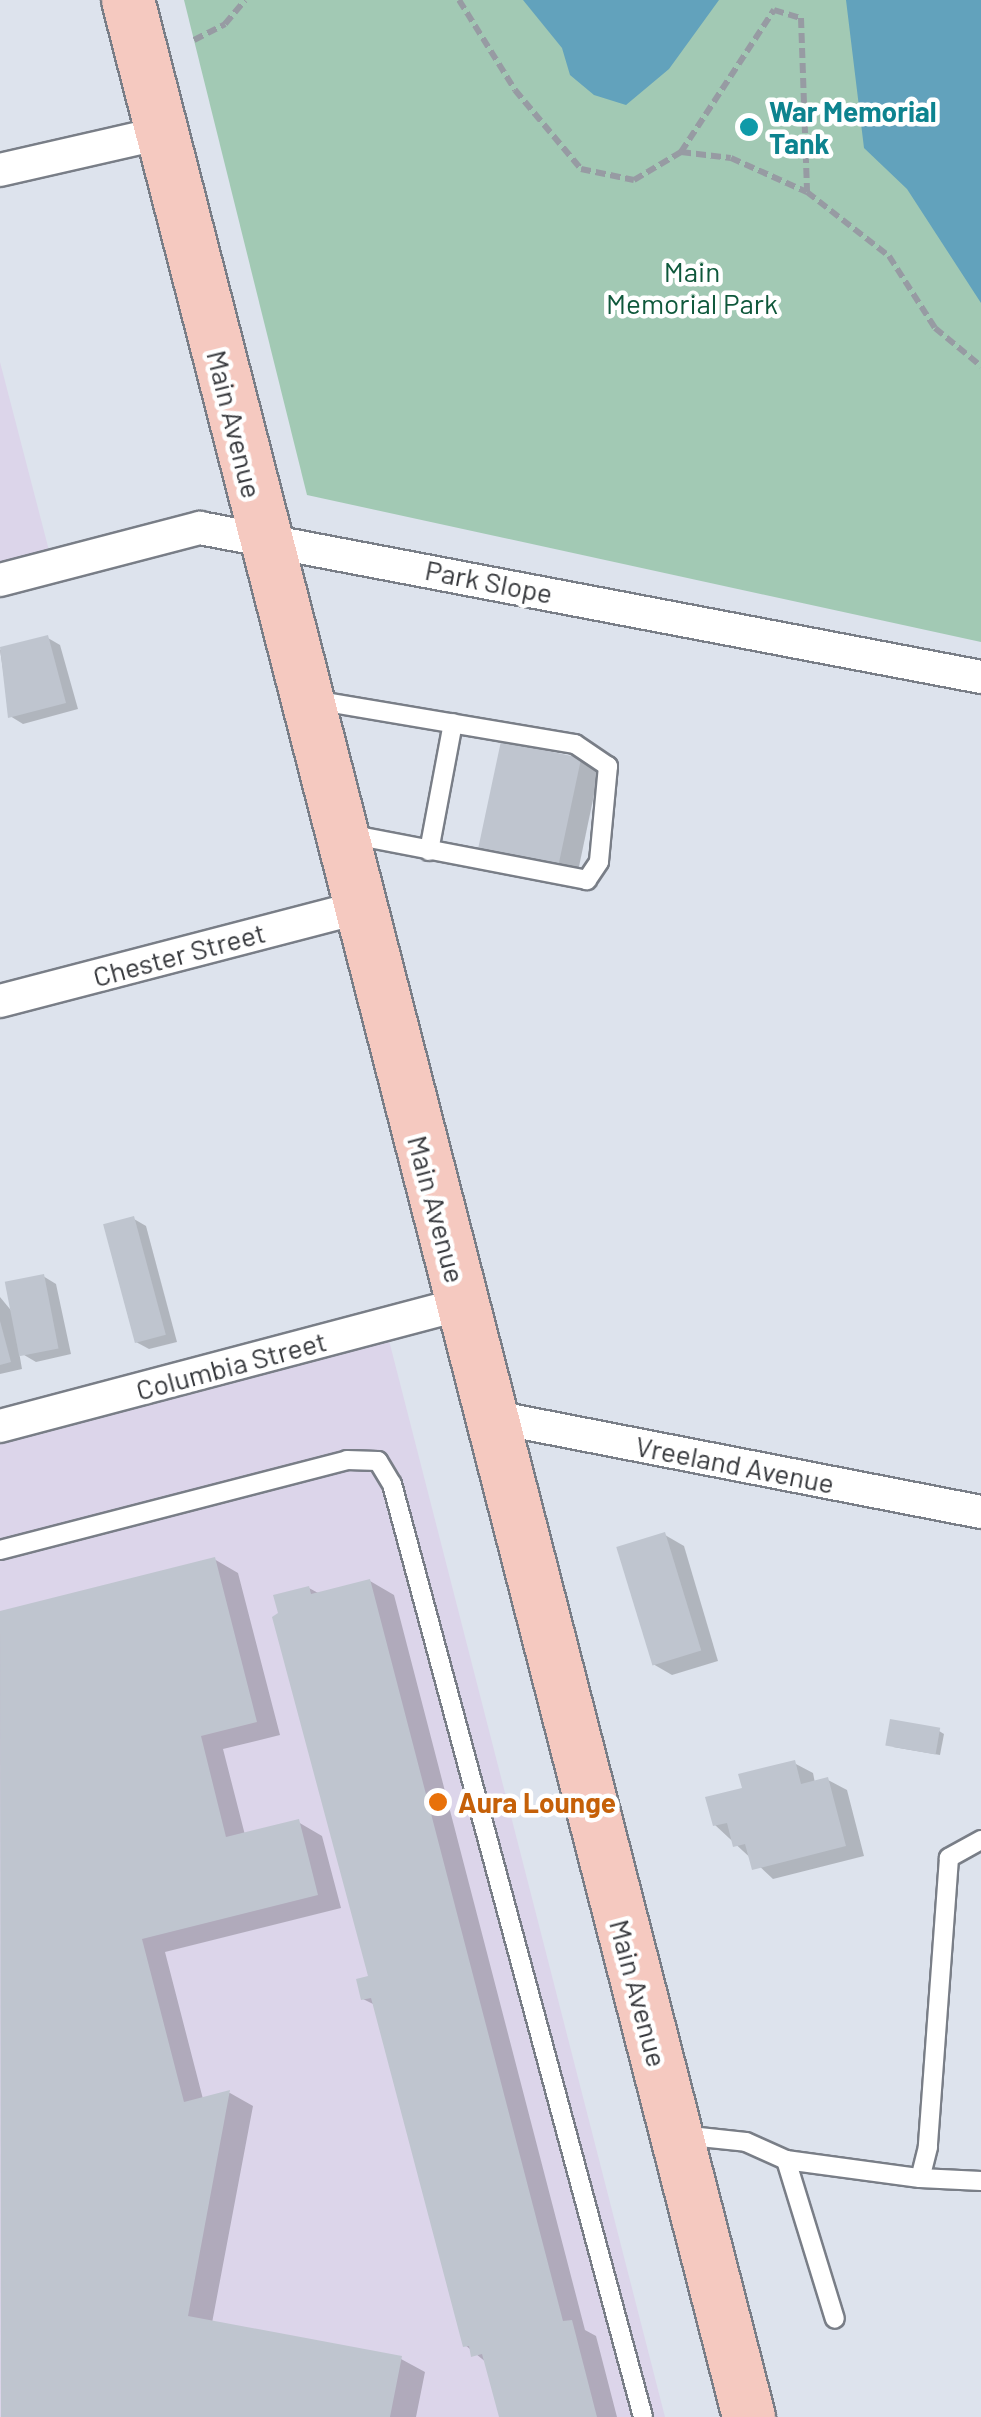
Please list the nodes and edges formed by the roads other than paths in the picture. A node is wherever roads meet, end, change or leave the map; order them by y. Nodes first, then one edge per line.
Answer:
1 (128, 0) edge
2 (161, 133) junction
3 (0, 170) edge
4 (264, 536) junction
5 (0, 580) edge
6 (981, 677) edge
7 (305, 698) junction
8 (453, 724) junction
9 (339, 832) junction
10 (429, 851) junction
11 (358, 908) junction
12 (0, 1001) edge
13 (462, 1304) junction
14 (489, 1416) junction
15 (0, 1426) edge
16 (981, 1512) edge
17 (0, 1550) edge
18 (981, 1840) edge
19 (676, 2134) junction
20 (786, 2160) junction
21 (920, 2178) junction
22 (981, 2181) edge
23 (836, 2319) dead end
24 (643, 2417) edge
25 (748, 2417) edge

1 - 2 main road, Main Avenue
2 - 3 street
2 - 4 main road, Main Avenue
4 - 5 street, Park Slope
4 - 6 street, Park Slope
4 - 7 main road, Main Avenue
7 - 8 lane
7 - 9 main road, Main Avenue
8 - 10 lane
8 - 10 lane
9 - 10 lane
9 - 11 main road, Main Avenue
11 - 12 street, Chester Street
11 - 13 main road, Main Avenue
13 - 14 main road, Main Avenue
13 - 15 street, Columbia Street
14 - 16 street, Vreeland Avenue
14 - 19 main road, Main Avenue
17 - 24 lane
18 - 21 lane
19 - 20 lane
19 - 25 main road, Main Avenue
20 - 21 lane
20 - 23 lane
21 - 22 lane

